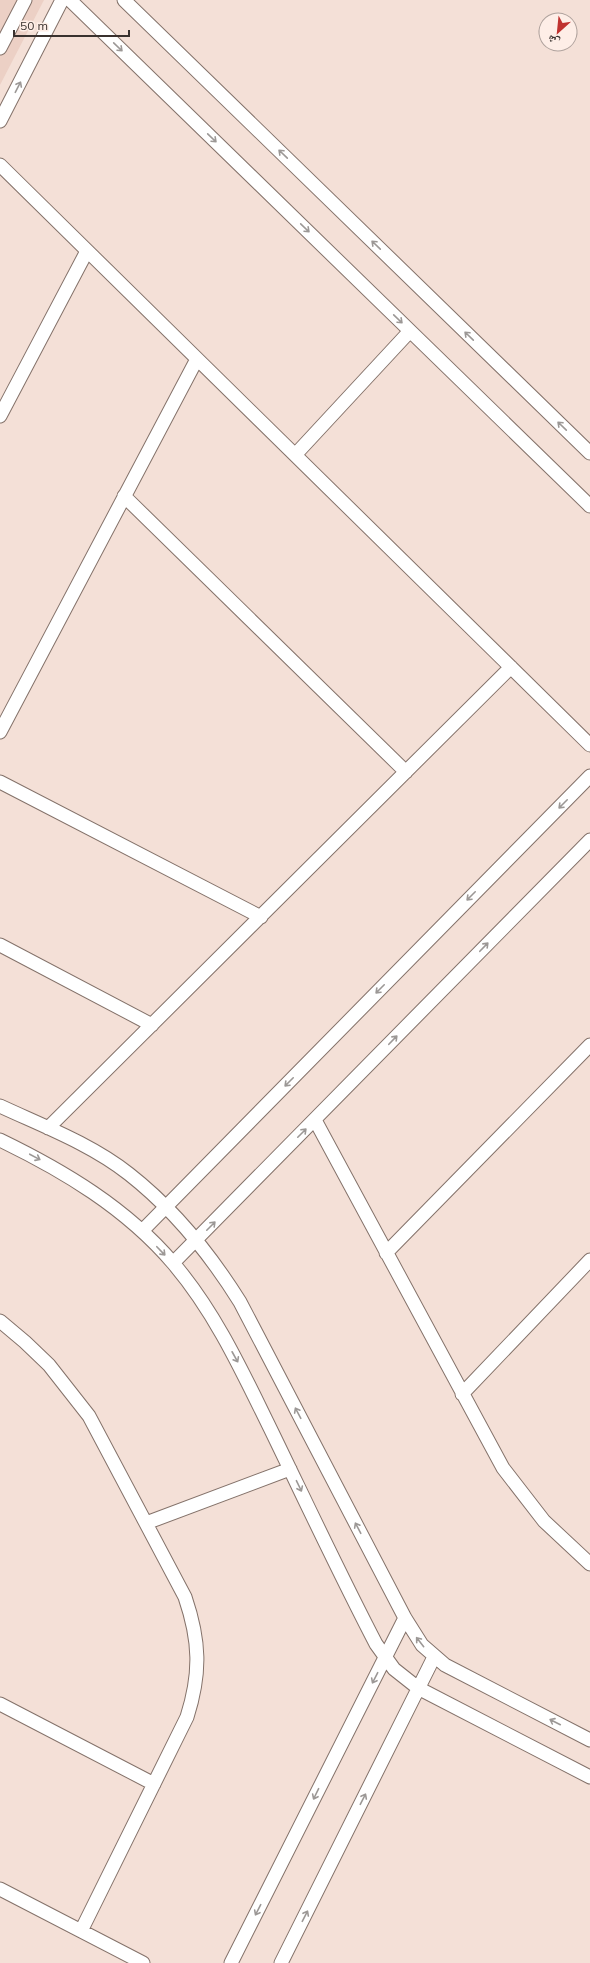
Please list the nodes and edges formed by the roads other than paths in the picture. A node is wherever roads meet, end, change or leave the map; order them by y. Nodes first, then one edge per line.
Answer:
1 (25, 0) edge
2 (62, 0) edge
3 (70, 0) edge
4 (124, 0) edge
5 (0, 48) edge
6 (0, 121) edge
7 (0, 165) edge
8 (87, 251) junction
9 (410, 331) junction
10 (197, 359) junction
11 (0, 416) edge
12 (590, 453) edge
13 (295, 455) junction
14 (124, 496) junction
15 (590, 506) edge
16 (511, 667) junction
17 (0, 732) edge
18 (590, 745) edge
19 (406, 772) junction
20 (590, 776) edge
21 (0, 782) edge
22 (590, 840) edge
23 (261, 917) junction
24 (0, 945) edge
25 (152, 1025) junction
26 (590, 1045) edge
27 (0, 1106) edge
28 (315, 1120) junction
29 (48, 1128) junction
30 (0, 1140) edge
31 (166, 1206) junction
32 (142, 1231) junction
33 (196, 1240) junction
34 (386, 1253) junction
35 (590, 1260) edge
36 (173, 1263) junction
37 (0, 1321) edge
38 (462, 1394) junction
39 (290, 1469) junction
40 (146, 1523) junction
41 (590, 1564) edge
42 (405, 1618) junction
43 (434, 1657) junction
44 (385, 1658) junction
45 (418, 1688) junction
46 (0, 1704) edge
47 (590, 1740) edge
48 (590, 1777) edge
49 (154, 1784) junction
50 (0, 1889) edge
51 (81, 1931) junction
52 (143, 1963) edge
53 (231, 1963) edge
54 (281, 1963) edge

1 - 5 street
6 -> 2 street
3 -> 9 street
12 -> 4 street
7 - 8 street
8 - 10 street
8 - 11 street
9 - 13 street
9 - 15 street
10 - 13 street
10 - 14 street
13 - 16 street
14 - 17 street
14 - 19 street
16 - 18 street
16 - 19 street
19 - 23 street
20 -> 31 street
21 - 23 street
28 -> 22 street
23 - 25 street
24 - 25 street
25 - 29 street
26 - 34 street
27 - 29 street
33 -> 28 street
28 - 34 street
29 - 31 street
30 -> 32 street
31 - 32 street
31 - 33 street
32 -> 36 street
33 - 36 street
42 -> 33 street
34 - 38 street
35 - 38 street
36 -> 39 street
37 - 40 street
38 - 41 street
39 - 40 street
39 -> 44 street
40 - 49 street
43 -> 42 street
42 - 44 street
43 - 45 street
47 -> 43 street
44 - 45 street
44 -> 53 street
45 - 48 street
54 -> 45 street
46 - 49 street
49 - 51 street
50 - 51 street
51 - 52 street

